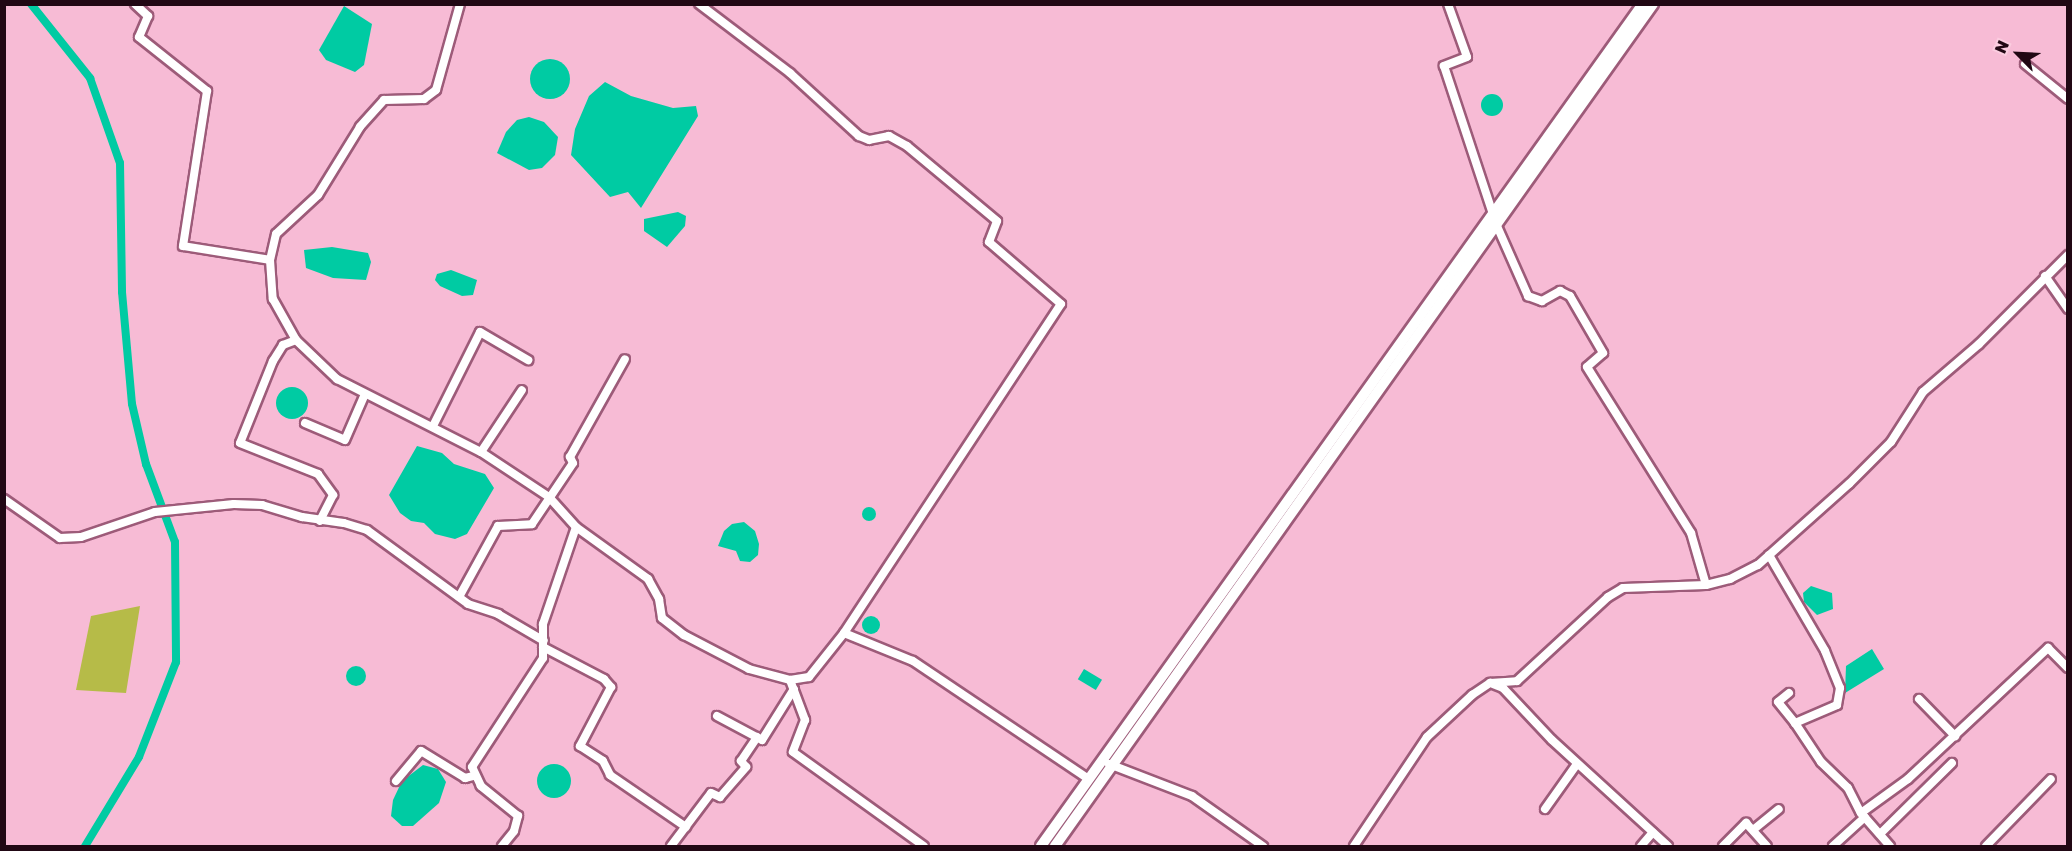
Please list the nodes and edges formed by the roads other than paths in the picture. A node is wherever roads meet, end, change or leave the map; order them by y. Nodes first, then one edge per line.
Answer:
1 (135, 4) edge
2 (460, 4) edge
3 (699, 4) edge
4 (1448, 4) edge
5 (1643, 4) edge
6 (1653, 4) edge
7 (2025, 64) dead end
8 (2067, 99) edge
9 (1495, 221) junction
10 (2067, 255) edge
11 (270, 260) junction
12 (2045, 276) junction
13 (2067, 309) edge
14 (296, 340) junction
15 (625, 359) dead end
16 (528, 360) dead end
17 (522, 390) dead end
18 (365, 394) junction
19 (305, 423) dead end
20 (433, 426) junction
21 (482, 452) junction
22 (549, 497) junction
23 (4, 499) edge
24 (320, 521) junction
25 (576, 527) junction
26 (1769, 555) junction
27 (1706, 585) junction
28 (459, 597) junction
29 (844, 633) junction
30 (543, 644) junction
31 (2067, 668) edge
32 (790, 680) junction
33 (1490, 682) junction
34 (794, 689) junction
35 (1789, 693) dead end
36 (1919, 699) dead end
37 (717, 716) dead end
38 (1795, 723) junction
39 (1955, 736) junction
40 (757, 737) junction
41 (1102, 759) junction
42 (1952, 763) dead end
43 (1577, 764) junction
44 (1112, 766) junction
45 (474, 776) junction
46 (1087, 778) junction
47 (2050, 779) dead end
48 (396, 781) dead end
49 (1545, 809) dead end
50 (1779, 809) dead end
51 (1863, 815) junction
52 (686, 827) junction
53 (1753, 830) junction
54 (1653, 832) junction
55 (1880, 834) junction
56 (502, 846) edge
57 (671, 846) edge
58 (924, 846) edge
59 (1041, 846) edge
60 (1055, 846) edge
61 (1263, 846) edge
62 (1354, 846) edge
63 (1641, 846) edge
64 (1668, 846) edge
65 (1724, 846) edge
66 (1767, 846) edge
67 (1833, 846) edge
68 (1890, 846) edge
69 (1986, 846) edge

1 - 11 street
2 - 11 street
3 - 29 street
4 - 9 street
5 - 9 main road
6 - 9 main road
7 - 8 street
9 - 27 street
9 - 41 main road
9 - 44 main road
10 - 12 street
11 - 14 street
12 - 13 street
12 - 26 street
14 - 18 street
14 - 24 street
15 - 22 street
16 - 20 street
17 - 21 street
18 - 19 street
18 - 20 street
20 - 21 street
21 - 22 street
22 - 25 street
22 - 28 street
23 - 24 street
24 - 28 street
25 - 30 street
25 - 32 street
26 - 27 street
26 - 38 street
27 - 33 street
28 - 30 street
29 - 32 street
29 - 46 street
30 - 45 street
30 - 52 street
31 - 39 street
32 - 34 street
33 - 43 street
33 - 62 street
34 - 40 street
34 - 58 street
35 - 38 street
36 - 39 street
37 - 40 street
38 - 51 street
39 - 51 street
40 - 52 street
41 - 44 street
41 - 46 main road
42 - 55 street
43 - 49 street
43 - 54 street
44 - 60 main road
44 - 61 street
45 - 48 street
45 - 56 street
46 - 59 main road
47 - 69 street
50 - 53 street
51 - 55 street
51 - 67 street
52 - 57 street
53 - 65 street
53 - 66 street
54 - 63 street
54 - 64 street
55 - 68 street

